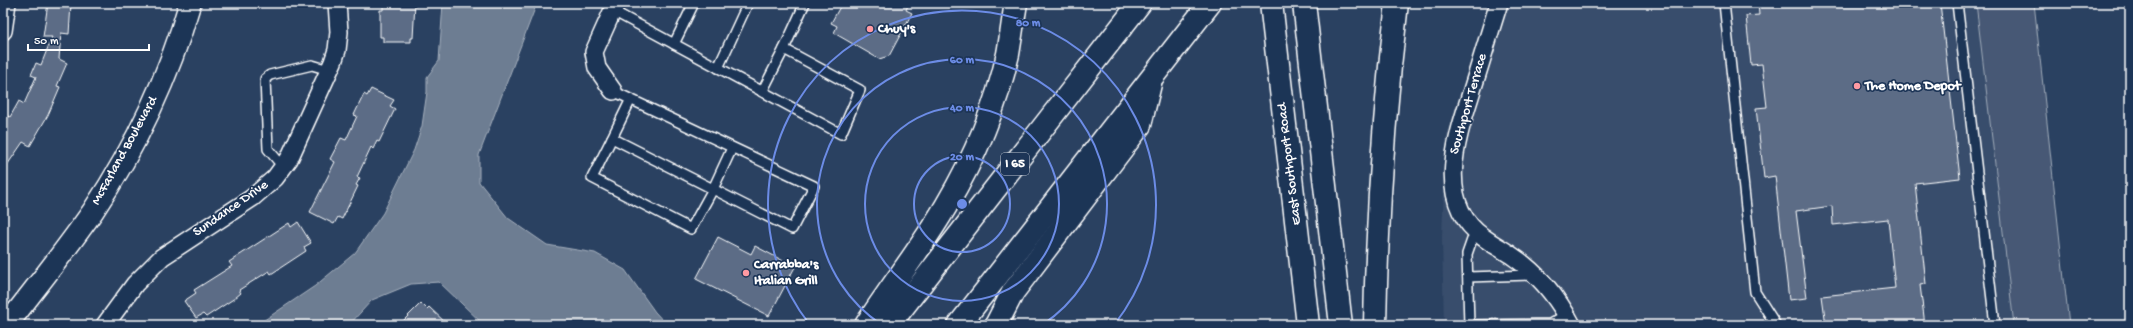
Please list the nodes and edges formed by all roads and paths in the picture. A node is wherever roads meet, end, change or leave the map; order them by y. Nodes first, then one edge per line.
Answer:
1 (7, 3) edge
2 (190, 3) edge
3 (337, 3) edge
4 (694, 3) edge
5 (748, 3) edge
6 (805, 3) edge
7 (1016, 3) edge
8 (1140, 3) edge
9 (1210, 3) edge
10 (1271, 3) edge
11 (1304, 3) edge
12 (1397, 3) edge
13 (1499, 3) edge
14 (1724, 3) edge
15 (1957, 3) edge
16 (615, 7) edge
17 (3, 31) edge
18 (674, 44) junction
19 (784, 49) junction
20 (718, 68) junction
21 (329, 70) junction
22 (1152, 76) junction
23 (613, 91) joint
24 (762, 92) junction
25 (631, 100) junction
26 (612, 138) junction
27 (732, 148) junction
28 (284, 168) junction
29 (713, 189) junction
30 (1475, 231) junction
31 (1535, 275) junction
32 (1468, 277) junction
33 (1569, 320) edge
34 (7, 325) edge
35 (105, 325) edge
36 (866, 325) edge
37 (889, 325) edge
38 (959, 325) edge
39 (996, 325) edge
40 (1308, 325) edge
41 (1341, 325) edge
42 (1376, 325) edge
43 (1776, 325) edge
44 (1996, 325) edge

1 - 17 street
2 - 34 street, McFarland Boulevard
3 - 21 street, Sundance Drive
4 - 18 lane
5 - 20 lane
6 - 19 lane
7 - 36 main road
8 - 37 main road, I 65
9 - 22 main road
10 - 40 main road, East Southport Road
11 - 41 main road
12 - 42 main road
13 - 30 street, Southport Terrace
14 - 43 lane
15 - 44 lane
16 - 18 lane
16 - 23 street
18 - 20 lane
19 - 24 lane
19 - 24 lane
20 - 24 lane
21 - 28 street, Sundance Drive
21 - 28 lane
22 - 38 main road
22 - 39 main road
23 - 25 lane
25 - 26 lane
25 - 27 lane
26 - 29 lane
26 - 29 lane
27 - 29 lane
27 - 29 lane
28 - 35 street, Sundance Drive
30 - 31 street, Southport Terrace
30 - 32 lane
31 - 32 lane
31 - 33 street, Southport Terrace
32 - 33 lane

